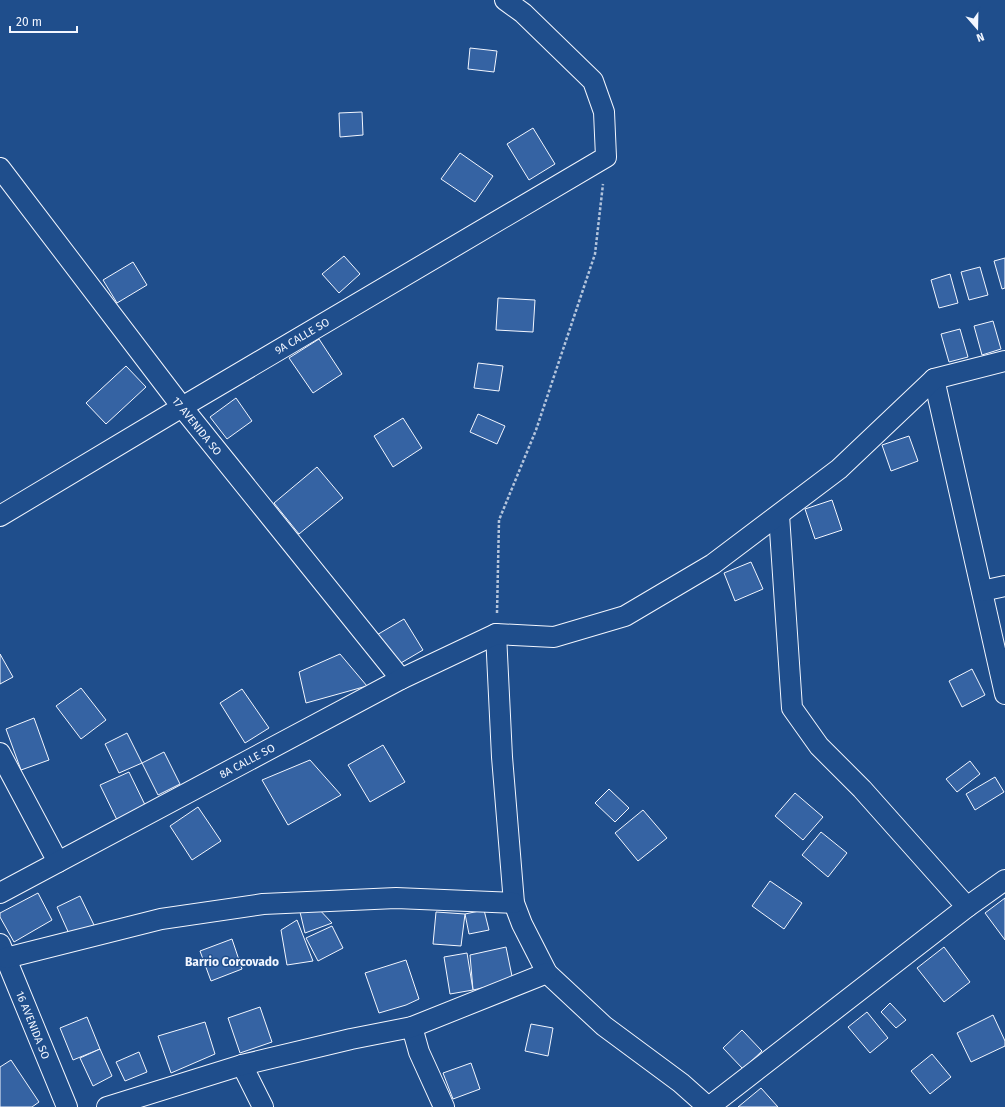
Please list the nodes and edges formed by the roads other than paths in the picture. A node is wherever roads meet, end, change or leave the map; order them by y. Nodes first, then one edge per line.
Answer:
1 (505, 0) edge
2 (0, 168) edge
3 (1005, 361) edge
4 (934, 379) junction
5 (182, 407) junction
6 (779, 514) junction
7 (0, 516) edge
8 (1005, 586) edge
9 (982, 591) junction
10 (496, 634) junction
11 (401, 679) junction
12 (1005, 694) edge
13 (0, 753) edge
14 (58, 862) junction
15 (1005, 880) edge
16 (0, 892) edge
17 (514, 903) junction
18 (967, 906) junction
19 (3, 951) edge
20 (547, 973) junction
21 (412, 1027) junction
22 (242, 1065) junction
23 (67, 1107) edge
24 (107, 1107) edge
25 (263, 1107) edge
26 (444, 1107) edge
27 (709, 1107) edge

1 - 5 street, 9A CALLE SO
2 - 5 street, 17 AVENIDA SO
3 - 4 street
4 - 6 street
4 - 9 street
5 - 7 street, 9A CALLE SO
5 - 11 street, 17 AVENIDA SO
6 - 10 street
6 - 18 street
8 - 9 street
9 - 12 street
10 - 11 street, 8A CALLE SO
10 - 17 street
11 - 14 street, 8A CALLE SO
13 - 14 street
14 - 16 street, 8A CALLE SO
15 - 18 street
17 - 19 street
17 - 20 street
18 - 27 street
19 - 23 street, 16 AVENIDA SO
20 - 21 street
20 - 27 street
21 - 22 street
21 - 26 street
22 - 24 street
22 - 25 street

